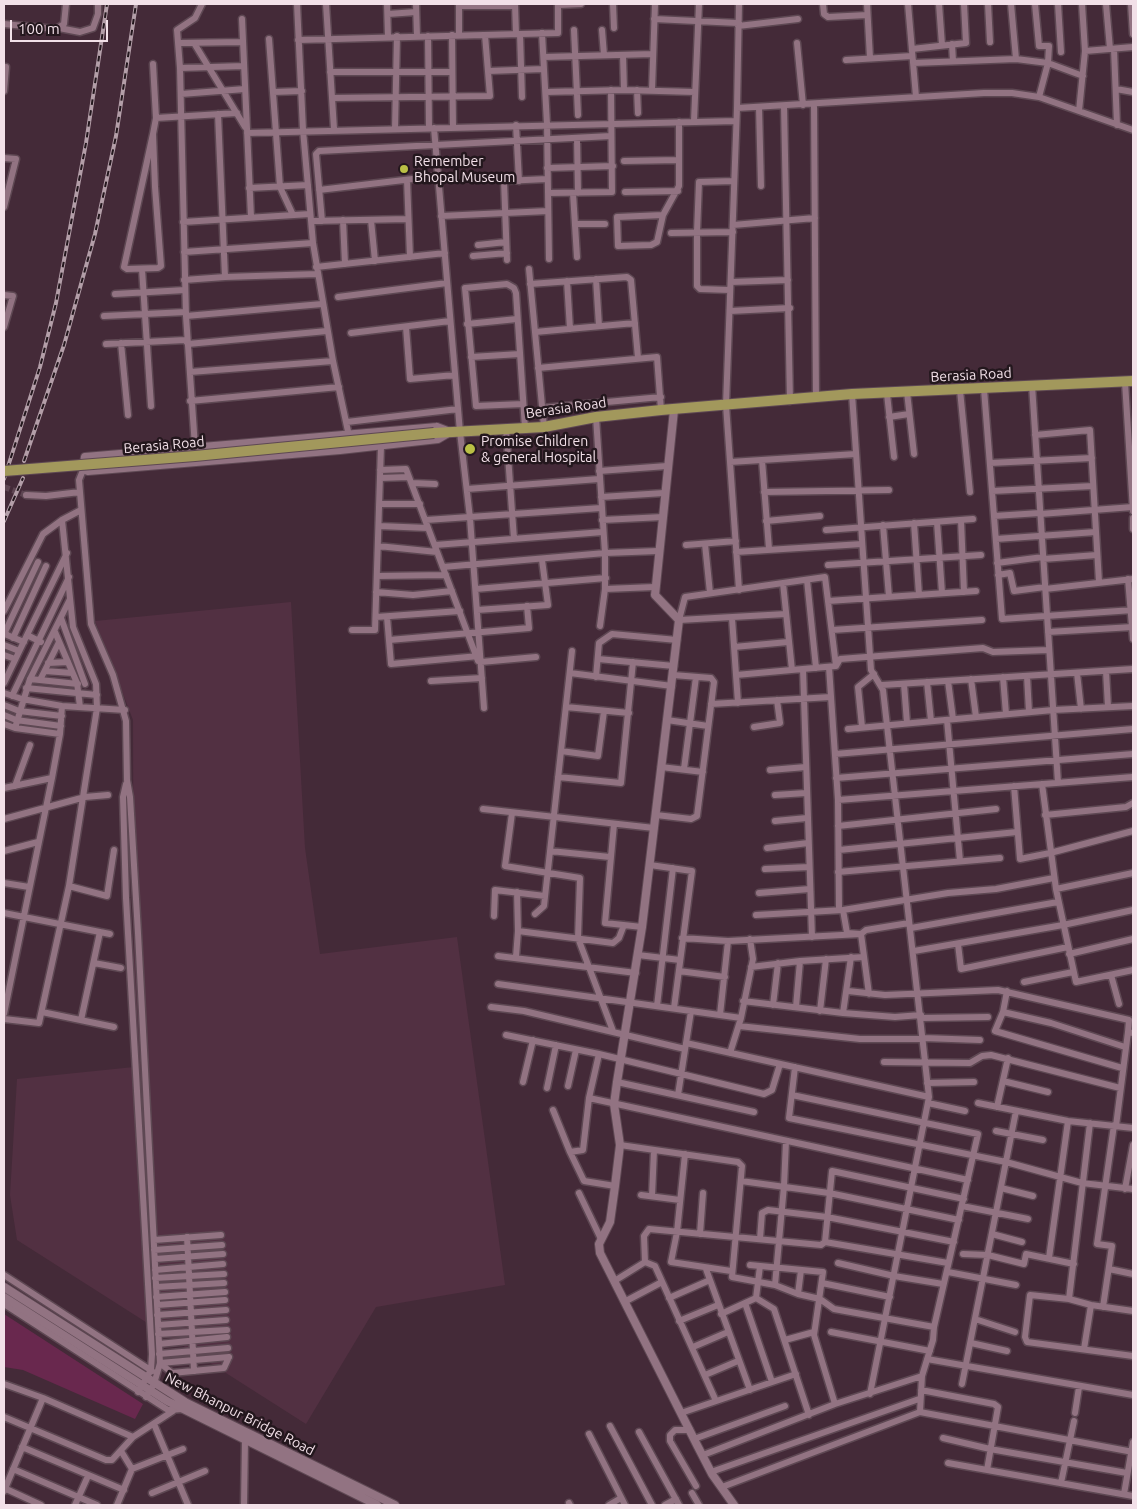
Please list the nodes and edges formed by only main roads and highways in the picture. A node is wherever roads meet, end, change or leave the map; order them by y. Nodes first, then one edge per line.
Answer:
1 (1129, 381) edge
2 (4, 471) edge

1 - 2 main road, Berasia Road, bridge

